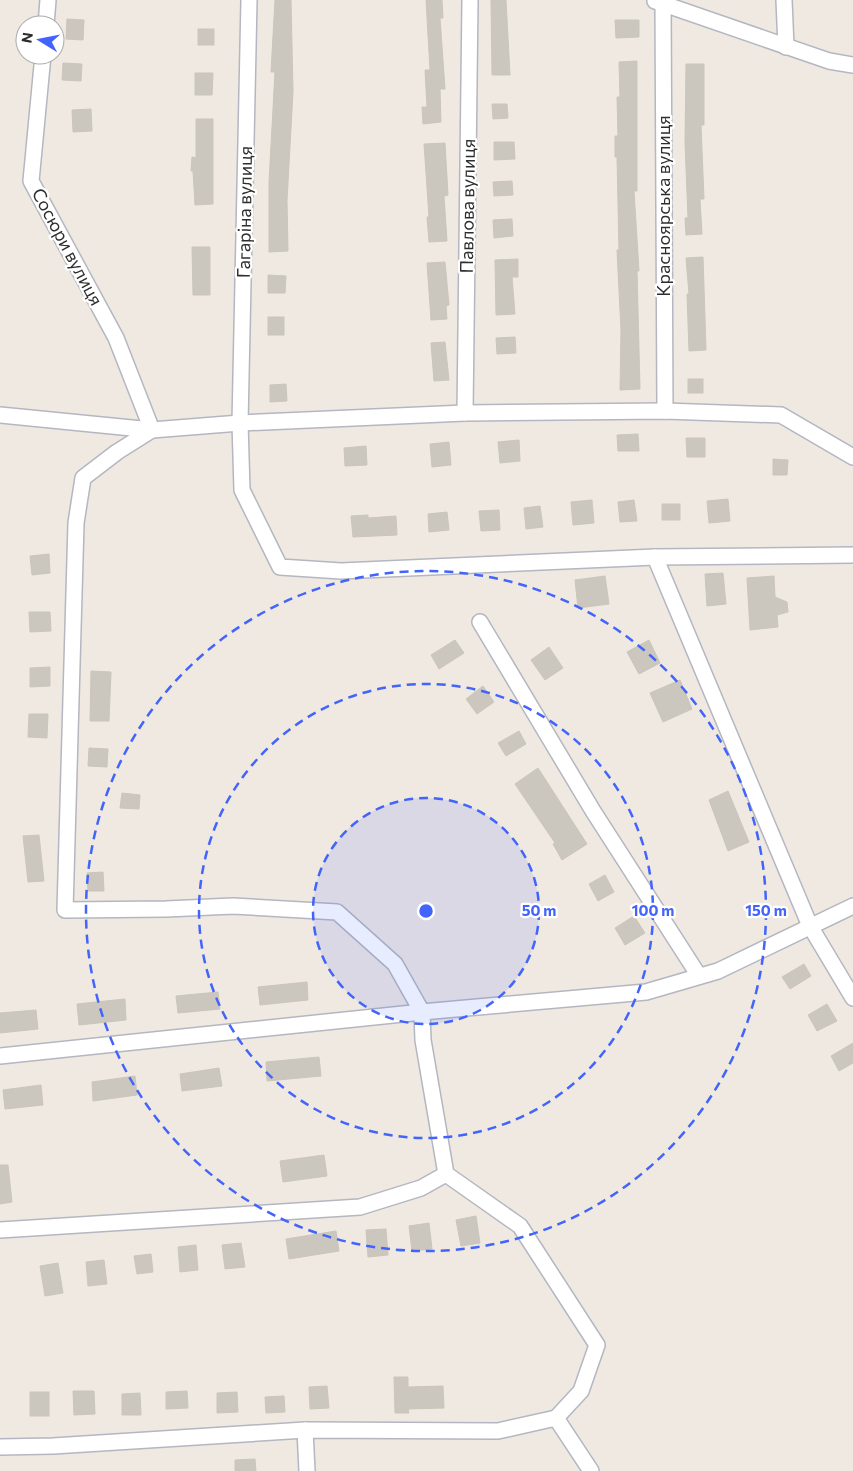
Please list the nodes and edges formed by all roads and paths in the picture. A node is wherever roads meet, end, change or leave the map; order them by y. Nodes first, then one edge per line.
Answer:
1 (48, 0) edge
2 (249, 0) edge
3 (470, 0) edge
4 (784, 0) edge
5 (660, 1) edge
6 (47, 15) edge
7 (786, 47) junction
8 (42, 65) edge
9 (853, 65) edge
10 (665, 411) junction
11 (465, 413) junction
12 (0, 415) edge
13 (240, 423) junction
14 (152, 430) junction
15 (853, 457) edge
16 (853, 555) edge
17 (655, 557) junction
18 (480, 622) dead end
19 (853, 906) edge
20 (810, 926) junction
21 (699, 976) junction
22 (853, 998) edge
23 (422, 1012) junction
24 (0, 1056) edge
25 (446, 1174) junction
26 (0, 1230) edge
27 (556, 1418) junction
28 (305, 1430) junction
29 (0, 1447) edge
30 (307, 1471) edge
31 (591, 1471) edge

1 - 6 street
2 - 13 street, Гагаріна вулиця
3 - 11 street, Павлова вулиця
4 - 7 street
5 - 7 street
5 - 10 street, Красноярська вулиця
7 - 9 street
8 - 14 street, Сосюри вулиця
10 - 11 street
10 - 15 street
11 - 13 street
12 - 14 street
13 - 14 street
13 - 17 street, Гагаріна вулиця
14 - 23 street
16 - 17 street
17 - 20 street
18 - 21 street
19 - 20 street
20 - 21 street
20 - 22 street
21 - 23 street
23 - 24 street
23 - 25 street
25 - 26 street
25 - 27 street
27 - 28 street
27 - 31 street
28 - 29 street
28 - 30 street

